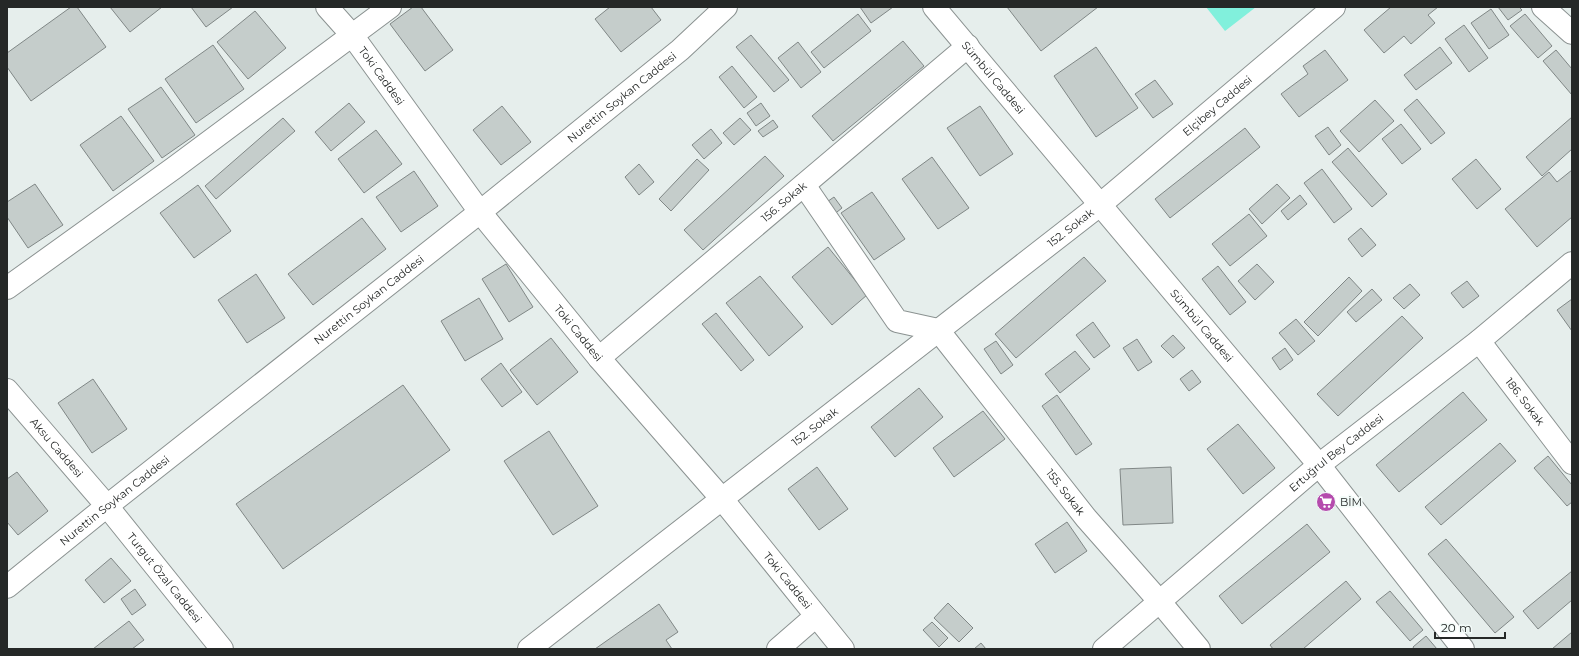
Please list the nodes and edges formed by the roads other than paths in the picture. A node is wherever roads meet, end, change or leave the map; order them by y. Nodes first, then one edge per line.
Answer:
1 (327, 7) edge
2 (390, 7) edge
3 (934, 7) edge
4 (1334, 7) edge
5 (1544, 7) edge
6 (714, 11) edge
7 (1572, 33) edge
8 (352, 35) junction
9 (968, 46) junction
10 (804, 185) junction
11 (1101, 204) junction
12 (480, 212) junction
13 (1572, 263) edge
14 (7, 288) edge
15 (938, 330) junction
16 (1478, 341) junction
17 (599, 358) junction
18 (7, 390) edge
19 (1572, 463) edge
20 (1319, 465) junction
21 (722, 499) junction
22 (107, 506) junction
23 (7, 587) edge
24 (1160, 602) junction
25 (816, 616) junction
26 (222, 649) edge
27 (529, 649) edge
28 (778, 649) edge
29 (843, 649) edge
30 (1104, 649) edge
31 (1199, 649) edge
32 (1463, 649) edge

1 - 8 street, Toki Caddesi
2 - 8 street
3 - 9 street, Sümbül Caddesi
4 - 11 street, Elçibey Caddesi
5 - 7 street
6 - 12 street, Nurettin Soykan Caddesi
8 - 12 street, Toki Caddesi
8 - 14 street
9 - 10 street, 156. Sokak
9 - 11 street, Sümbül Caddesi
10 - 15 street
10 - 17 street, 156. Sokak
11 - 15 street, 152. Sokak
11 - 20 street, Sümbül Caddesi
12 - 17 street, Toki Caddesi
12 - 22 street, Nurettin Soykan Caddesi
13 - 16 street, Ertuğrul Bey Caddesi
15 - 21 street, 152. Sokak
15 - 24 street, 155. Sokak
16 - 19 street, 186. Sokak
16 - 20 street, Ertuğrul Bey Caddesi
17 - 21 street, Toki Caddesi
18 - 22 street, Aksu Caddesi
20 - 24 street, Ertuğrul Bey Caddesi
20 - 32 street, Sümbül Caddesi
21 - 25 street, Toki Caddesi
21 - 27 street, 152. Sokak
22 - 23 street, Nurettin Soykan Caddesi
22 - 26 street, Turgut Özal Caddesi
24 - 30 street, Ertuğrul Bey Caddesi
24 - 31 street, 155. Sokak
25 - 28 street
25 - 29 street, Toki Caddesi

